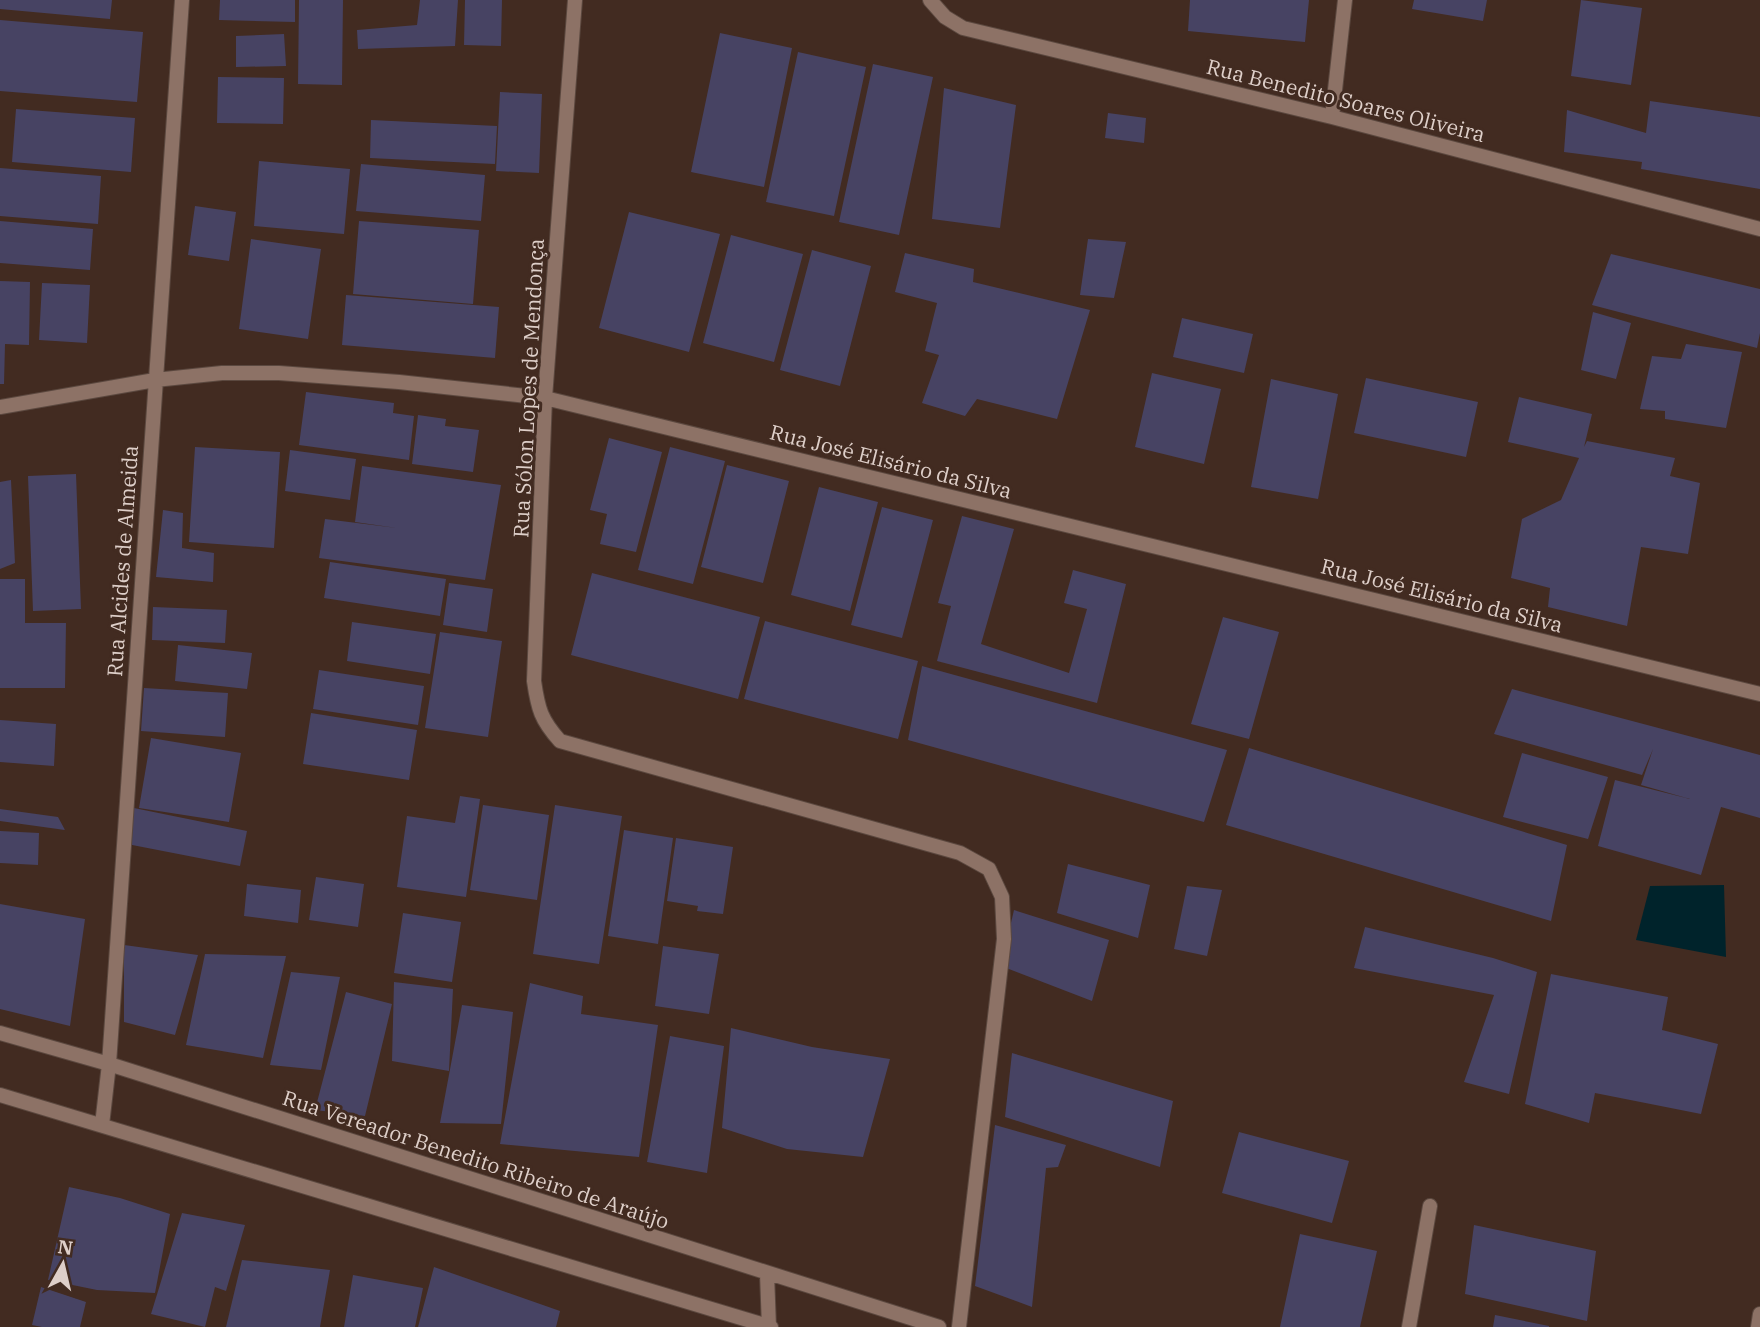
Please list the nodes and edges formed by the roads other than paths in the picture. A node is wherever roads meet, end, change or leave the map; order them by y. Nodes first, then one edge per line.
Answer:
1 (182, 0) edge
2 (575, 0) edge
3 (930, 0) edge
4 (1345, 0) edge
5 (1332, 117) junction
6 (1760, 229) edge
7 (155, 380) junction
8 (545, 398) junction
9 (0, 407) edge
10 (1760, 694) edge
11 (0, 1033) edge
12 (110, 1064) junction
13 (0, 1095) edge
14 (102, 1125) junction
15 (1430, 1206) dead end
16 (767, 1274) junction
17 (1760, 1314) edge
18 (769, 1327) edge
19 (940, 1327) edge
20 (958, 1327) edge
21 (1409, 1327) edge
22 (1758, 1327) edge

1 - 7 street, Rua Alcides de Almeida
2 - 8 street, Rua Sólon Lopes de Mendonça
3 - 5 street, Rua Benedito Soares Oliveira
4 - 5 street
5 - 6 street, Rua Benedito Soares Oliveira
7 - 8 street, Rua José Elisário da Silva
7 - 9 street, Rua José Elisário da Silva
7 - 12 street, Rua Alcides de Almeida
8 - 10 street, Rua José Elisário da Silva
8 - 20 street, Rua Sólon Lopes de Mendonça
11 - 12 street, Rua Vereador Benedito Ribeiro de Araújo
12 - 14 street, Rua Alcides de Almeida
12 - 16 street, Rua Vereador Benedito Ribeiro de Araújo
13 - 14 street
14 - 18 street
15 - 21 street
16 - 18 street
16 - 19 street, Rua Vereador Benedito Ribeiro de Araújo
17 - 22 street

